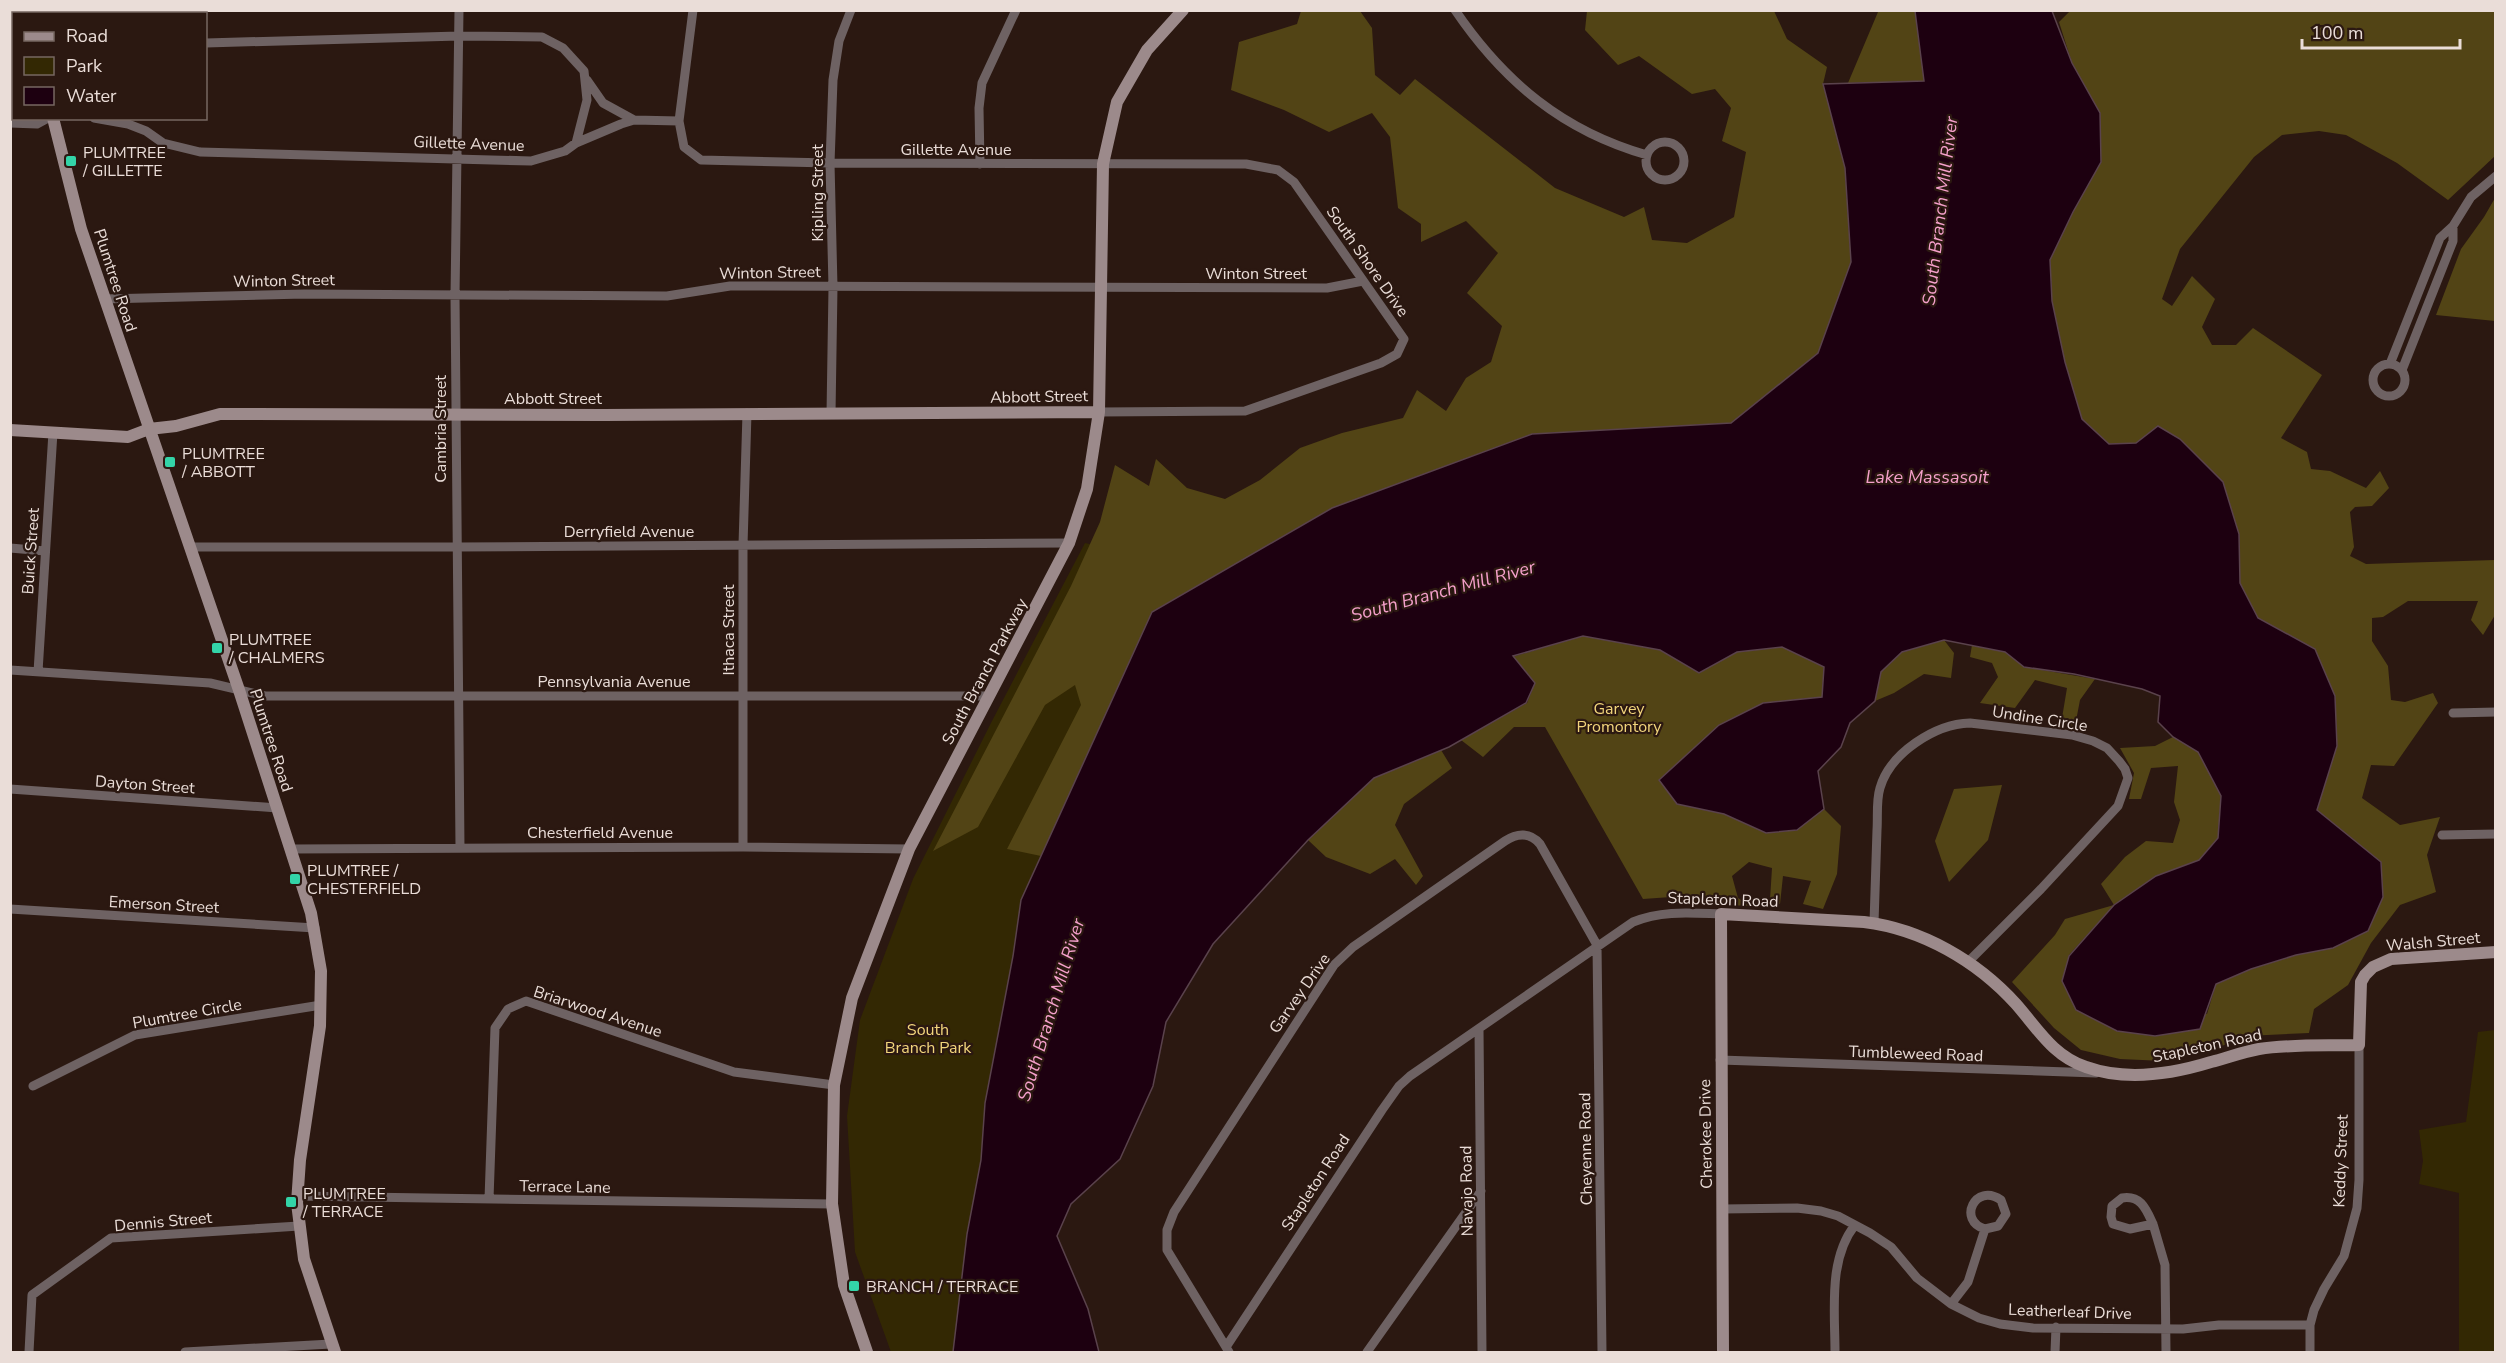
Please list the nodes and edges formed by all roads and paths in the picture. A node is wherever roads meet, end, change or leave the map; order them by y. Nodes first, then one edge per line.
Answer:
1 (459, 10) edge
2 (693, 10) edge
3 (851, 10) edge
4 (1016, 10) edge
5 (1183, 10) edge
6 (1455, 10) edge
7 (459, 36) junction
8 (207, 44) edge
9 (584, 71) junction
10 (44, 120) edge
11 (53, 120) edge
12 (109, 120) edge
13 (144, 120) edge
14 (634, 120) junction
15 (680, 121) junction
16 (10, 123) edge
17 (146, 131) junction
18 (576, 143) junction
19 (1647, 155) junction
20 (457, 158) junction
21 (830, 163) junction
22 (980, 164) junction
23 (1103, 164) junction
24 (2496, 176) edge
25 (2453, 226) junction
26 (1363, 281) junction
27 (1101, 286) junction
28 (833, 287) junction
29 (455, 296) junction
30 (104, 299) junction
31 (2401, 337) junction
32 (2413, 342) junction
33 (2390, 364) junction
34 (2402, 370) junction
35 (1099, 412) junction
36 (747, 413) junction
37 (831, 414) junction
38 (455, 415) junction
39 (149, 429) junction
40 (10, 430) edge
41 (53, 432) junction
42 (1069, 543) junction
43 (743, 545) junction
44 (190, 547) junction
45 (10, 548) edge
46 (456, 548) junction
47 (45, 551) junction
48 (10, 670) edge
49 (38, 672) junction
50 (239, 690) junction
51 (743, 696) junction
52 (990, 696) junction
53 (458, 697) junction
54 (2496, 712) edge
55 (2453, 713) dead end
56 (10, 789) edge
57 (278, 808) junction
58 (2496, 834) edge
59 (2442, 835) dead end
60 (743, 847) junction
61 (460, 848) junction
62 (292, 849) junction
63 (909, 849) junction
64 (10, 909) edge
65 (1721, 914) junction
66 (1874, 923) junction
67 (315, 928) junction
68 (1597, 945) junction
69 (2496, 952) edge
70 (1967, 963) junction
71 (2374, 966) joint
72 (321, 1005) junction
73 (1479, 1029) junction
74 (2359, 1045) junction
75 (1720, 1060) junction
76 (2111, 1073) junction
77 (834, 1085) junction
78 (33, 1086) dead end
79 (1481, 1191) junction
80 (297, 1196) junction
81 (489, 1199) junction
82 (832, 1204) junction
83 (1722, 1209) junction
84 (2153, 1224) junction
85 (1855, 1225) junction
86 (299, 1226) junction
87 (1986, 1229) dead end
88 (1951, 1304) junction
89 (2310, 1325) junction
90 (2056, 1327) junction
91 (2165, 1328) junction
92 (333, 1348) edge
93 (1227, 1350) edge
94 (29, 1353) edge
95 (185, 1353) edge
96 (867, 1353) edge
97 (1367, 1353) edge
98 (1482, 1353) edge
99 (1602, 1353) edge
100 (1723, 1353) edge
101 (1835, 1353) edge
102 (2055, 1353) edge
103 (2166, 1353) edge
104 (2310, 1353) edge

1 - 7 street, Cambria Street
2 - 15 street
3 - 21 street, Kipling Street
4 - 22 street
5 - 23 street, South Branch Parkway
6 - 19 street
7 - 8 street
7 - 9 street
7 - 20 street, Cambria Street
9 - 14 street
9 - 18 street
10 - 16 street
11 - 30 street, Plumtree Road
12 - 17 street, Gillette Avenue
13 - 17 street
14 - 15 street, Gillette Avenue
14 - 18 street, Gillette Avenue
15 - 21 street, Gillette Avenue
17 - 20 street, Gillette Avenue
18 - 20 street, Gillette Avenue
19 - 19 street
20 - 29 street, Cambria Street
21 - 22 street, Gillette Avenue
21 - 28 street, Kipling Street
22 - 23 street, Gillette Avenue
23 - 26 street, South Shore Drive
23 - 27 street, South Branch Parkway
24 - 25 street
25 - 31 street
25 - 32 street
26 - 27 street, Winton Street
26 - 35 street, South Shore Drive
27 - 28 street, Winton Street
27 - 35 street, South Branch Parkway
28 - 29 street, Winton Street
28 - 37 street, Kipling Street
29 - 30 street, Winton Street
29 - 38 street, Cambria Street
30 - 39 street, Plumtree Road
31 - 32 street
31 - 33 street
32 - 34 street
33 - 34 street
33 - 34 street
35 - 37 street, Abbott Street
35 - 42 street, South Branch Parkway
36 - 37 street, Abbott Street
36 - 38 street, Abbott Street
36 - 43 street, Ithaca Street
38 - 39 street, Abbott Street
38 - 46 street, Cambria Street
39 - 41 street, Abbott Street
39 - 44 street, Plumtree Road
40 - 41 street, Abbott Street
41 - 47 street, Buick Street
42 - 43 street, Derryfield Avenue
42 - 52 street, South Branch Parkway
43 - 46 street, Derryfield Avenue
43 - 51 street, Ithaca Street
44 - 46 street, Derryfield Avenue
44 - 50 street, Plumtree Road
45 - 47 street
46 - 53 street, Cambria Street
47 - 49 street, Buick Street
48 - 49 street, Pennsylvania Avenue
49 - 50 street, Pennsylvania Avenue
50 - 53 street, Pennsylvania Avenue
50 - 57 street, Plumtree Road
51 - 52 street, Pennsylvania Avenue
51 - 53 street, Pennsylvania Avenue
51 - 60 street, Ithaca Street
52 - 63 street, South Branch Parkway
53 - 61 street, Cambria Street
54 - 55 street
56 - 57 street, Dayton Street
57 - 62 street, Plumtree Road
58 - 59 street
60 - 61 street, Chesterfield Avenue
60 - 63 street, Chesterfield Avenue
61 - 62 street, Chesterfield Avenue
62 - 67 street, Plumtree Road
63 - 77 street, South Branch Parkway
64 - 67 street, Emerson Street
65 - 66 street, Stapleton Road
65 - 68 street, Stapleton Road
65 - 75 street, Cherokee Drive
66 - 70 street, Stapleton Road
66 - 70 street, Undine Circle
67 - 72 street, Plumtree Road
68 - 73 street, Stapleton Road
68 - 93 street, Garvey Drive
68 - 99 street, Cheyenne Road
69 - 71 street, Walsh Street
70 - 76 street, Stapleton Road
71 - 74 street, Keddy Street
72 - 78 street, Plumtree Circle
72 - 80 street, Plumtree Road
73 - 79 street, Navajo Road
73 - 93 street, Stapleton Road
74 - 76 street, Stapleton Road
74 - 89 street, Keddy Street
75 - 76 street, Tumbleweed Road
75 - 83 street, Cherokee Drive
77 - 81 street, Briarwood Avenue
77 - 82 street, South Branch Parkway
79 - 97 street
79 - 98 street, Navajo Road
80 - 81 street, Terrace Lane
80 - 86 street, Plumtree Road
81 - 82 street, Terrace Lane
82 - 96 street, South Branch Parkway
83 - 85 street, Leatherleaf Drive
83 - 100 street, Cherokee Drive
84 - 84 street
84 - 91 street
85 - 88 street, Leatherleaf Drive
85 - 101 street
86 - 92 street, Plumtree Road
86 - 94 street, Dennis Street
87 - 88 street
88 - 90 street, Leatherleaf Drive
89 - 91 street, Leatherleaf Drive
89 - 104 street, Keddy Street
90 - 91 street, Leatherleaf Drive
90 - 102 street
91 - 103 street
92 - 95 street

